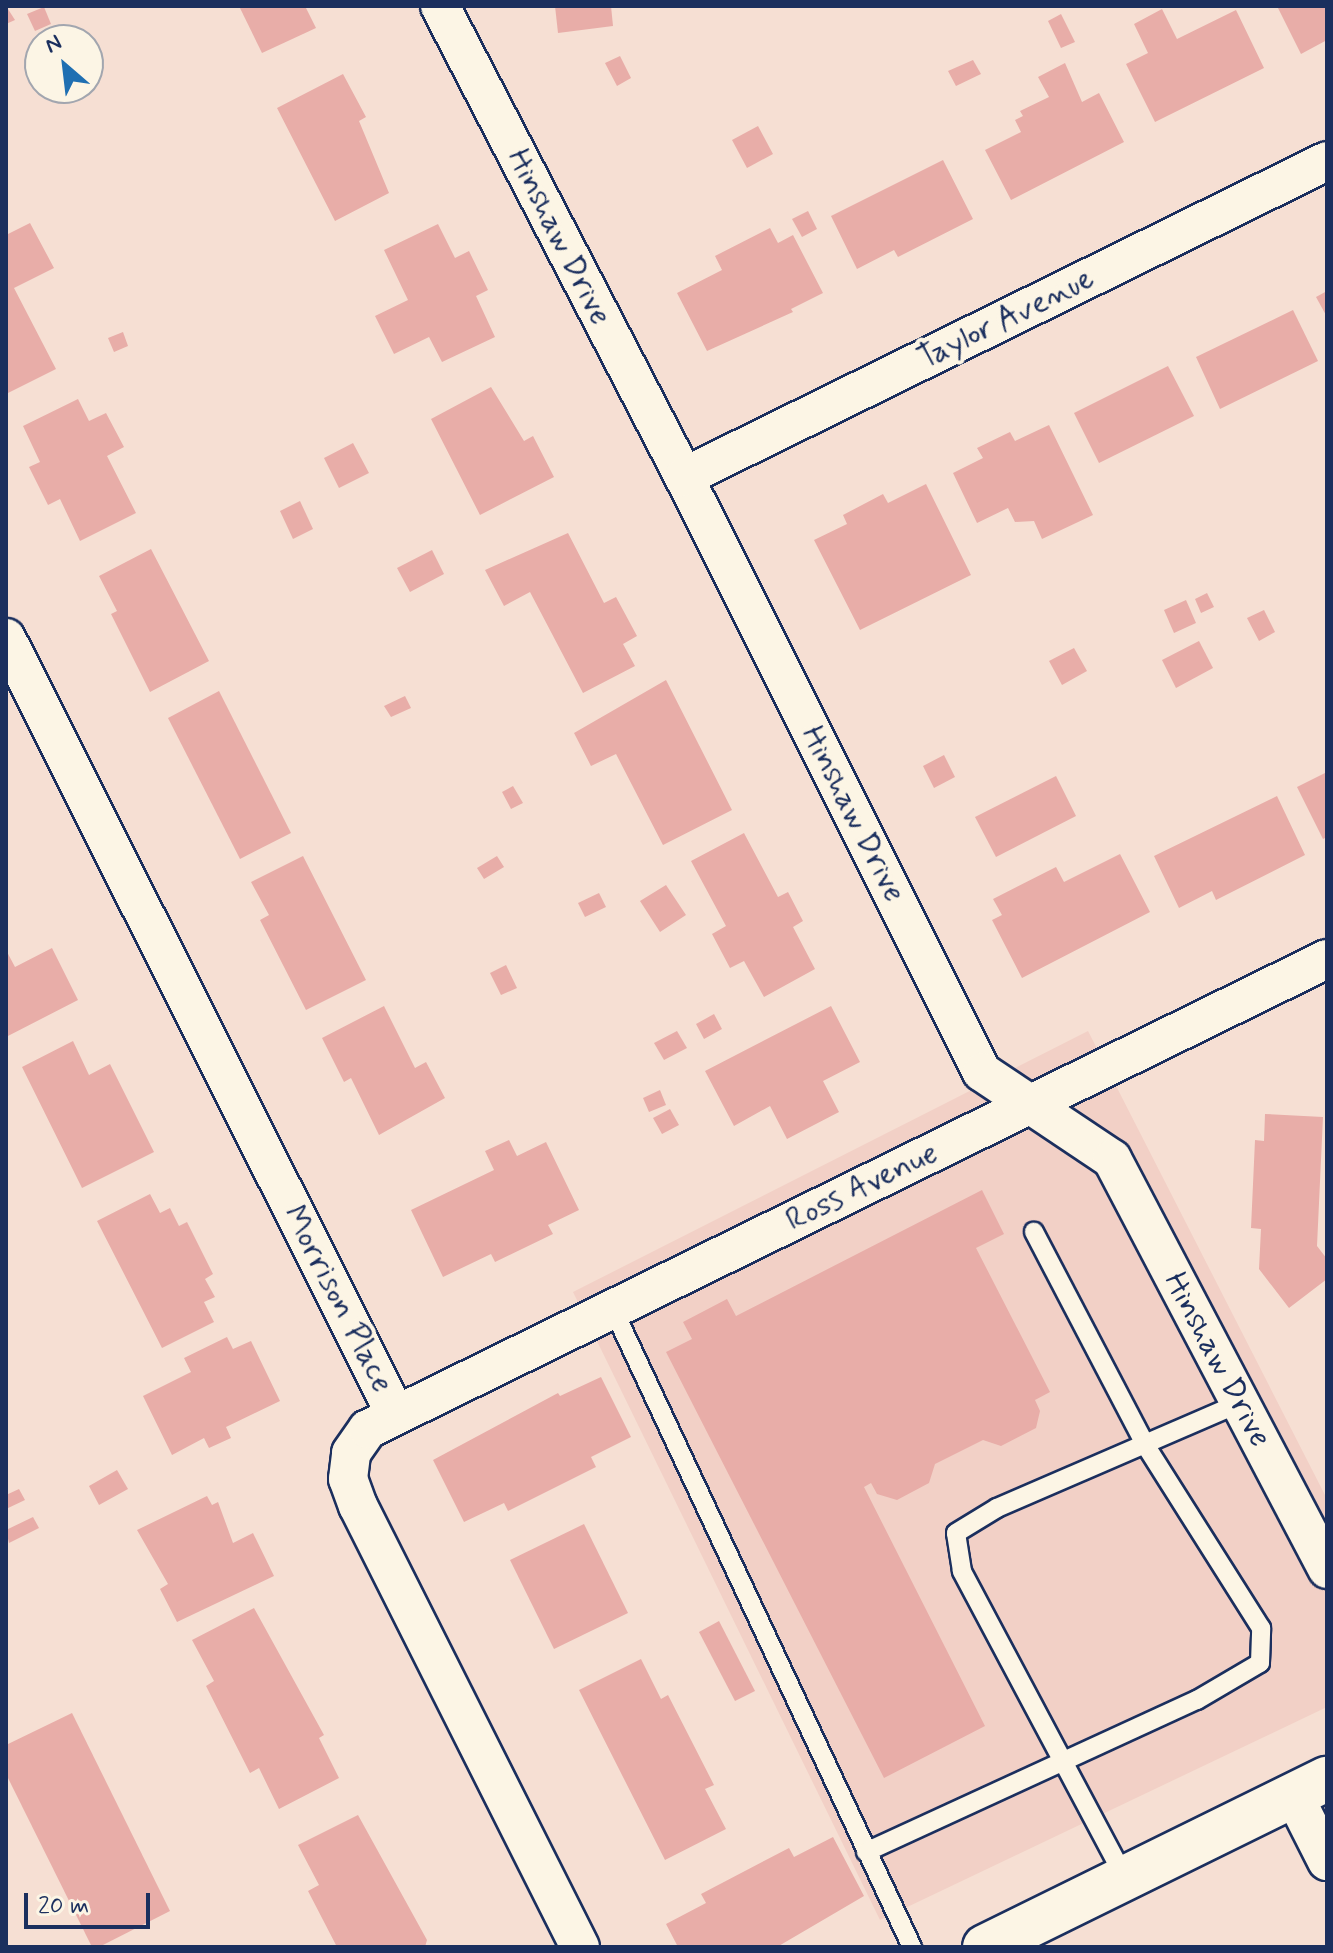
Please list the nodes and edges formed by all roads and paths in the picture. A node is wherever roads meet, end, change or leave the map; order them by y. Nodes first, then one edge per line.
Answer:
1 (440, 6) edge
2 (1327, 161) edge
3 (684, 477) junction
4 (6, 638) edge
5 (1327, 959) edge
6 (1031, 1104) junction
7 (1034, 1232) dead end
8 (613, 1309) junction
9 (1240, 1403) junction
10 (396, 1415) junction
11 (1146, 1446) junction
12 (1327, 1569) edge
13 (1063, 1761) junction
14 (1310, 1788) edge
15 (866, 1852) junction
16 (1327, 1861) edge
17 (1125, 1878) junction
18 (580, 1947) edge
19 (912, 1947) edge
20 (985, 1947) edge

1 - 3 street, Hinshaw Drive
2 - 3 street, Taylor Avenue
3 - 6 street, Hinshaw Drive
4 - 10 street, Morrison Place
5 - 6 street, Ross Avenue
6 - 8 street, Ross Avenue
6 - 9 street, Hinshaw Drive
7 - 11 lane
8 - 10 street, Ross Avenue
8 - 15 lane
9 - 11 lane
9 - 12 street, Hinshaw Drive
10 - 18 street, Morrison Place
11 - 13 lane
11 - 13 lane
13 - 15 lane
13 - 17 lane
14 - 16 street
14 - 17 main road
15 - 19 lane
17 - 20 main road

